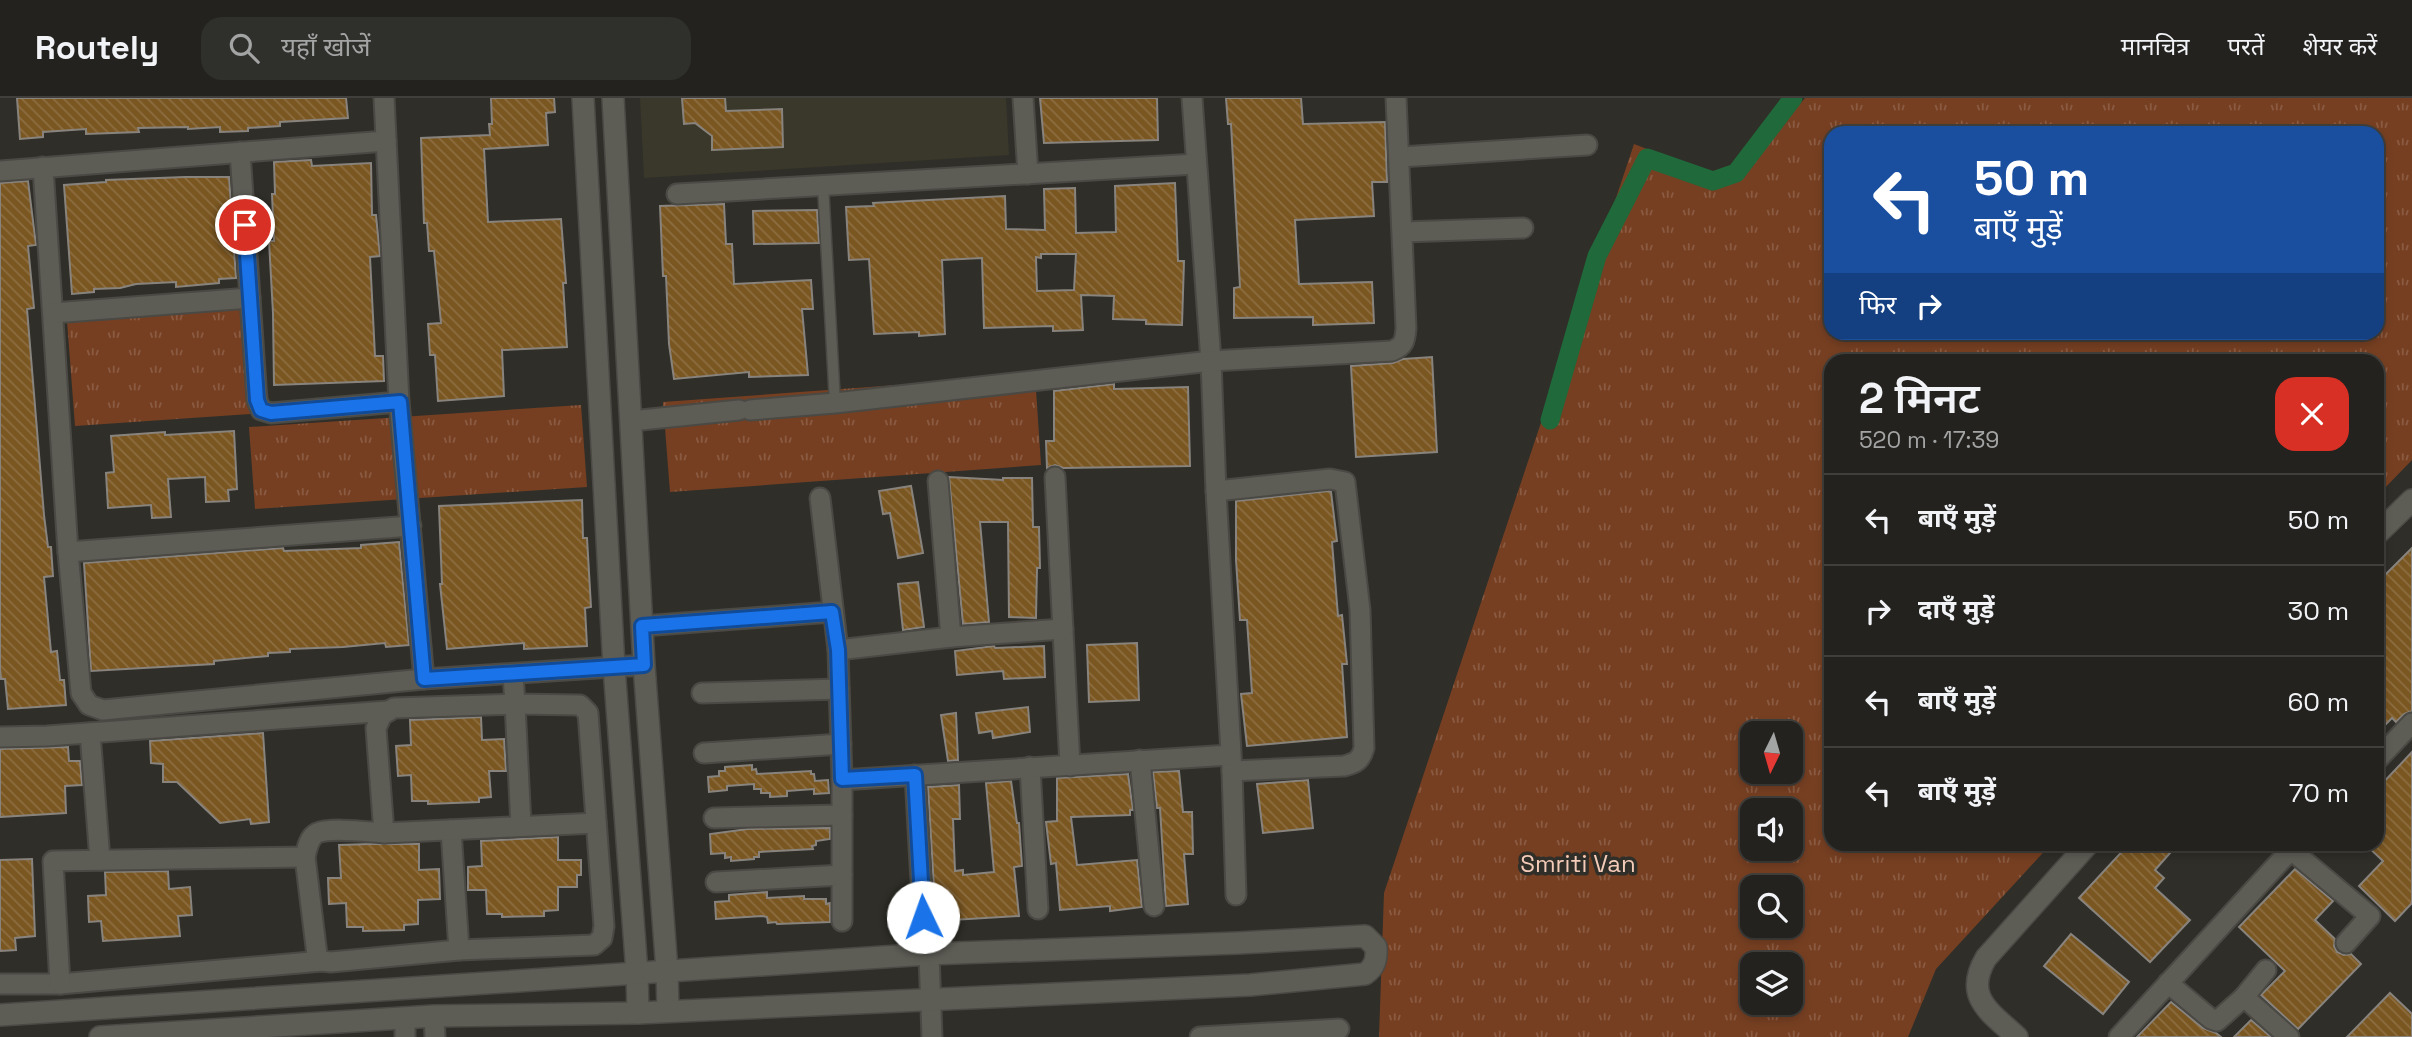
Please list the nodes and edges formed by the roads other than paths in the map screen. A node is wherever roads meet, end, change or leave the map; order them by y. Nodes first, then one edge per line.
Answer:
1 (384, 98) edge
2 (583, 98) edge
3 (613, 98) edge
4 (1023, 98) edge
5 (1192, 98) edge
6 (1396, 98) edge
7 (386, 141) junction
8 (1587, 145) dead end
9 (240, 152) junction
10 (1400, 157) junction
11 (1196, 164) junction
12 (43, 167) junction
13 (0, 171) edge
14 (1028, 174) junction
15 (823, 186) junction
16 (677, 194) dead end
17 (1523, 228) dead end
18 (1403, 232) junction
19 (250, 299) junction
20 (53, 313) junction
21 (1212, 361) junction
22 (400, 402) junction
23 (835, 403) junction
24 (631, 421) junction
25 (1055, 477) dead end
26 (938, 481) dead end
27 (1216, 491) junction
28 (820, 498) dead end
29 (2412, 500) edge
30 (411, 526) junction
31 (2384, 527) edge
32 (68, 552) junction
33 (832, 612) junction
34 (642, 626) junction
35 (1063, 629) junction
36 (951, 638) junction
37 (838, 650) junction
38 (644, 665) junction
39 (614, 667) junction
40 (513, 674) junction
41 (424, 679) junction
42 (839, 689) junction
43 (702, 693) dead end
44 (515, 704) junction
45 (388, 711) junction
46 (2412, 723) edge
47 (90, 733) junction
48 (0, 737) edge
49 (2397, 739) junction
50 (841, 744) junction
51 (2384, 753) edge
52 (2412, 753) edge
53 (704, 754) dead end
54 (1140, 760) junction
55 (1231, 763) junction
56 (1070, 766) junction
57 (1030, 767) junction
58 (915, 775) junction
59 (842, 779) junction
60 (842, 816) junction
61 (714, 818) dead end
62 (596, 823) junction
63 (521, 827) junction
64 (451, 830) junction
65 (384, 833) junction
66 (2082, 851) edge
67 (2286, 851) edge
68 (2296, 851) edge
69 (305, 857) junction
70 (100, 860) junction
71 (842, 875) junction
72 (716, 882) dead end
73 (1236, 895) dead end
74 (1154, 906) dead end
75 (1038, 909) dead end
76 (923, 917) dead end
77 (842, 921) dead end
78 (2346, 943) dead end
79 (458, 950) junction
80 (929, 954) junction
81 (322, 961) junction
82 (2266, 970) dead end
83 (667, 971) junction
84 (637, 973) junction
85 (2168, 983) junction
86 (0, 984) edge
87 (60, 984) junction
88 (2244, 996) junction
89 (932, 999) junction
90 (668, 1010) junction
91 (638, 1013) junction
92 (0, 1015) edge
93 (435, 1027) edge
94 (405, 1028) edge
95 (1339, 1029) dead end
96 (100, 1037) edge
97 (932, 1037) edge
98 (1200, 1037) edge
99 (2017, 1037) edge
100 (2119, 1037) edge
101 (2289, 1037) edge

1 - 7 street
2 - 39 street
3 - 24 street
4 - 14 street
5 - 11 street
6 - 10 street
7 - 9 street
7 - 22 street
8 - 10 street
9 - 12 street
9 - 19 street
10 - 18 street
11 - 14 street
11 - 21 street
12 - 13 street
12 - 20 street
14 - 15 street
15 - 16 street
15 - 23 lane
17 - 18 street
18 - 21 street
19 - 20 street
19 - 22 street
20 - 32 street
21 - 23 street
21 - 27 street
22 - 30 street
23 - 24 street
24 - 34 street
25 - 35 street
26 - 36 street
27 - 55 street
27 - 55 street
28 - 33 street
29 - 31 street
30 - 32 street
30 - 41 street
32 - 41 street
33 - 34 street
33 - 37 street
34 - 38 street
35 - 36 street
35 - 56 street
36 - 37 street
37 - 42 street
38 - 39 street
38 - 83 street
39 - 40 street
39 - 84 street
40 - 41 street
40 - 44 street
42 - 43 street
42 - 50 street
44 - 45 street
44 - 62 street
44 - 63 street
45 - 47 street
45 - 65 street
46 - 49 street
47 - 48 street
47 - 70 street
49 - 51 street
49 - 52 street
50 - 53 street
50 - 59 street
54 - 55 street
54 - 56 street
54 - 74 street
55 - 73 street
56 - 57 street
57 - 58 street
57 - 75 street
58 - 59 street
58 - 76 street
59 - 60 street
60 - 61 street
60 - 71 street
62 - 63 street
62 - 79 street
63 - 64 street
64 - 65 street
64 - 79 street
65 - 69 street
66 - 99 street
67 - 85 street
68 - 78 street
69 - 70 street
69 - 81 street
70 - 87 street
71 - 72 street
71 - 77 street
79 - 81 street
80 - 83 street
80 - 89 street
80 - 89 street
81 - 87 street
82 - 88 street
83 - 84 street
83 - 90 street
84 - 91 street
84 - 92 street
85 - 88 street
85 - 100 street
86 - 87 street
88 - 101 street
89 - 90 street
89 - 97 street
90 - 91 street
91 - 93 street
93 - 94 street
94 - 96 street
95 - 98 street

